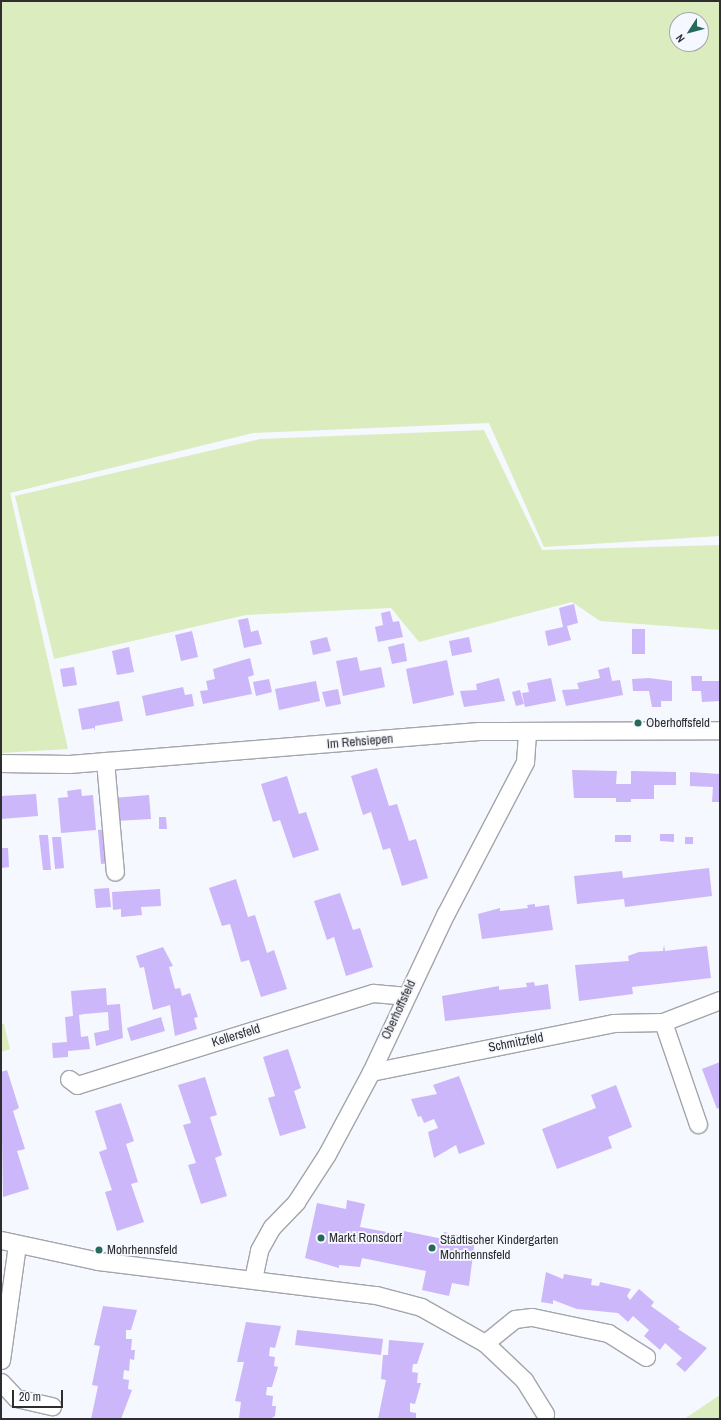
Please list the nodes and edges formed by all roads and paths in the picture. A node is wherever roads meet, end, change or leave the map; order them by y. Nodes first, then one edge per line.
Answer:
1 (720, 730) edge
2 (527, 731) junction
3 (105, 762) junction
4 (1, 763) edge
5 (115, 872) dead end
6 (405, 996) junction
7 (720, 1000) edge
8 (662, 1022) junction
9 (371, 1072) junction
10 (69, 1079) dead end
11 (698, 1124) dead end
12 (9, 1242) edge
13 (253, 1279) junction
14 (485, 1343) junction
15 (646, 1357) dead end
16 (1, 1360) edge
17 (1, 1382) edge
18 (52, 1406) dead end
19 (545, 1414) dead end

1 - 2 street, Im Rehsiepen
2 - 3 street, Im Rehsiepen
2 - 6 street, Oberhoffsfeld
3 - 4 street, Im Rehsiepen
3 - 5 street
6 - 9 street, Oberhoffsfeld
6 - 10 street, Kellersfeld
7 - 8 street, Schmitzfeld
8 - 9 street, Schmitzfeld
8 - 11 street
9 - 13 street, Oberhoffsfeld
12 - 13 street
12 - 16 street
13 - 14 street
14 - 15 street
14 - 19 street
17 - 18 street

